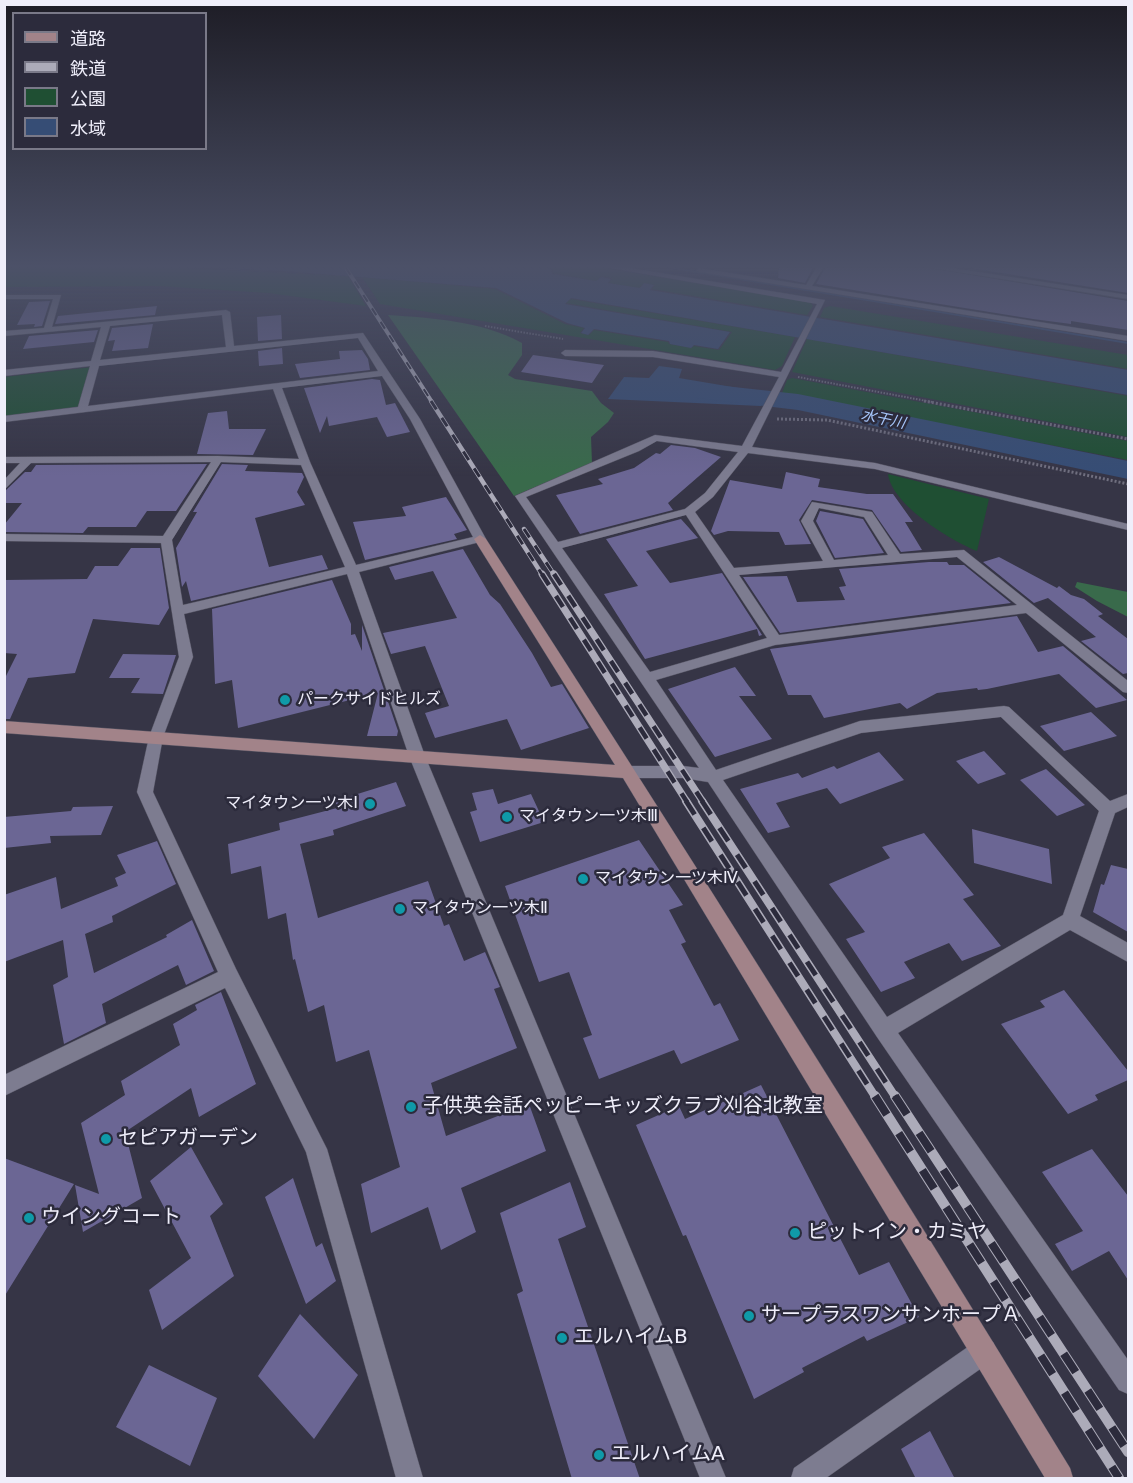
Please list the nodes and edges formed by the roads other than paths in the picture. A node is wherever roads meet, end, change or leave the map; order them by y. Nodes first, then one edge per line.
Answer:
1 (103, 337) edge
2 (229, 337) edge
3 (340, 337) edge
4 (361, 337) edge
5 (804, 337) edge
6 (230, 349) junction
7 (565, 353) dead end
8 (96, 363) junction
9 (4, 373) edge
10 (384, 373) junction
11 (785, 375) junction
12 (276, 387) junction
13 (81, 409) junction
14 (4, 419) edge
15 (746, 449) junction
16 (29, 459) junction
17 (218, 459) junction
18 (4, 460) edge
19 (305, 462) junction
20 (4, 487) edge
21 (689, 511) junction
22 (1128, 527) edge
23 (4, 537) edge
24 (480, 539) junction
25 (166, 540) junction
26 (556, 546) junction
27 (896, 558) junction
28 (830, 563) junction
29 (352, 570) junction
30 (731, 572) junction
31 (1028, 608) junction
32 (177, 611) junction
33 (775, 640) junction
34 (647, 678) junction
35 (1128, 688) edge
36 (4, 727) edge
37 (156, 737) junction
38 (417, 756) junction
39 (628, 772) junction
40 (713, 777) junction
41 (1128, 800) edge
42 (1108, 809) junction
43 (1070, 920) junction
44 (1128, 953) edge
45 (229, 976) junction
46 (884, 1030) junction
47 (4, 1086) edge
48 (984, 1351) junction
49 (1128, 1381) edge
50 (410, 1479) edge
51 (713, 1479) edge
52 (804, 1479) edge
53 (1060, 1479) edge

1 - 8 street
2 - 6 street
3 - 6 street
4 - 10 street
5 - 11 street
6 - 8 street
7 - 11 street
8 - 9 street
8 - 13 street
10 - 12 street
10 - 24 street
11 - 15 street
12 - 13 street
12 - 19 street
13 - 14 street
15 - 21 street
15 - 22 street
15 - 26 street
16 - 17 street
16 - 18 street
16 - 20 street
17 - 19 street
17 - 25 street
19 - 29 street
21 - 26 street
21 - 30 street
23 - 25 street
24 - 29 street
24 - 39 street
25 - 32 street
26 - 34 street
27 - 28 street
27 - 28 street
27 - 31 street
28 - 30 street
29 - 32 street
29 - 38 street
30 - 33 street
31 - 33 street
31 - 35 street
32 - 37 street
33 - 34 street
34 - 40 street
36 - 37 street
37 - 38 street
37 - 45 street
38 - 39 street
38 - 51 street
39 - 40 street
39 - 48 street
40 - 42 street
40 - 46 street
41 - 42 street
42 - 43 street
43 - 44 street
43 - 46 street
45 - 47 street
45 - 50 street
46 - 49 street
48 - 52 street
48 - 53 street

